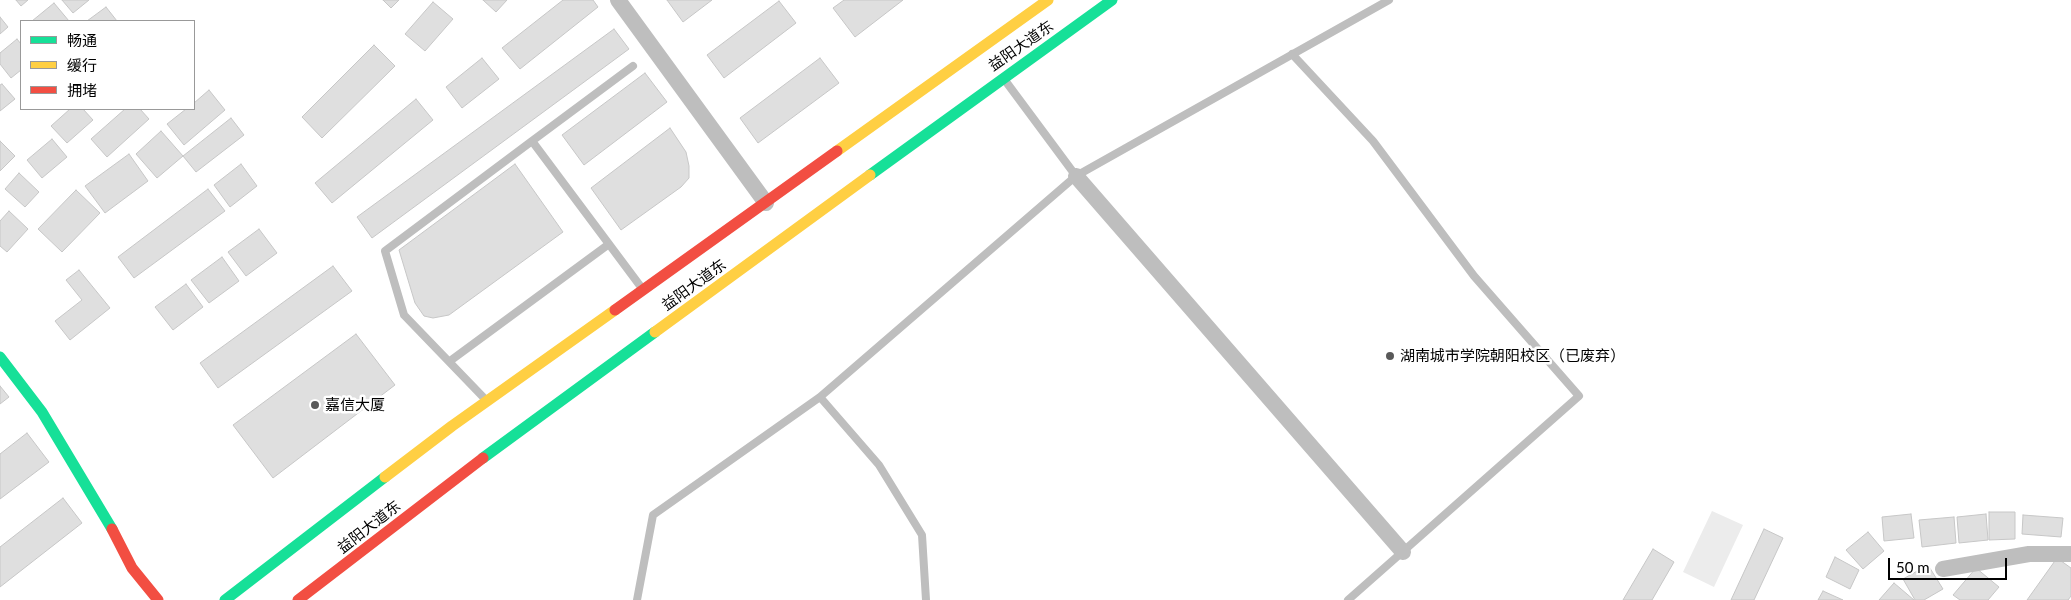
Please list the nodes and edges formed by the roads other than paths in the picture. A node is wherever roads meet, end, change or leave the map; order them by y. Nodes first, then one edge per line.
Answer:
1 (618, 0) edge
2 (1048, 0) edge
3 (1112, 0) edge
4 (1389, 0) edge
5 (1292, 54) junction
6 (633, 66) dead end
7 (1003, 77) junction
8 (532, 141) junction
9 (1076, 176) junction
10 (766, 203) junction
11 (608, 244) junction
12 (643, 290) junction
13 (0, 358) edge
14 (450, 362) junction
15 (820, 397) junction
16 (487, 402) junction
17 (1403, 552) junction
18 (2071, 554) edge
19 (1943, 569) dead end
20 (158, 600) edge
21 (225, 600) edge
22 (298, 600) edge
23 (637, 600) edge
24 (926, 600) edge
25 (1348, 600) edge

1 - 10 street
2 - 10 main road
3 - 7 main road, 益阳大道东
4 - 5 lane
5 - 9 lane
5 - 17 lane
6 - 8 lane
7 - 9 lane
7 - 22 main road, 益阳大道东
8 - 11 lane
8 - 14 lane
9 - 15 lane
9 - 17 street
10 - 12 main road
11 - 12 lane
11 - 14 lane
12 - 16 main road
13 - 20 main road
14 - 16 lane
15 - 23 lane
15 - 24 lane
16 - 21 main road
17 - 25 lane
18 - 19 street

